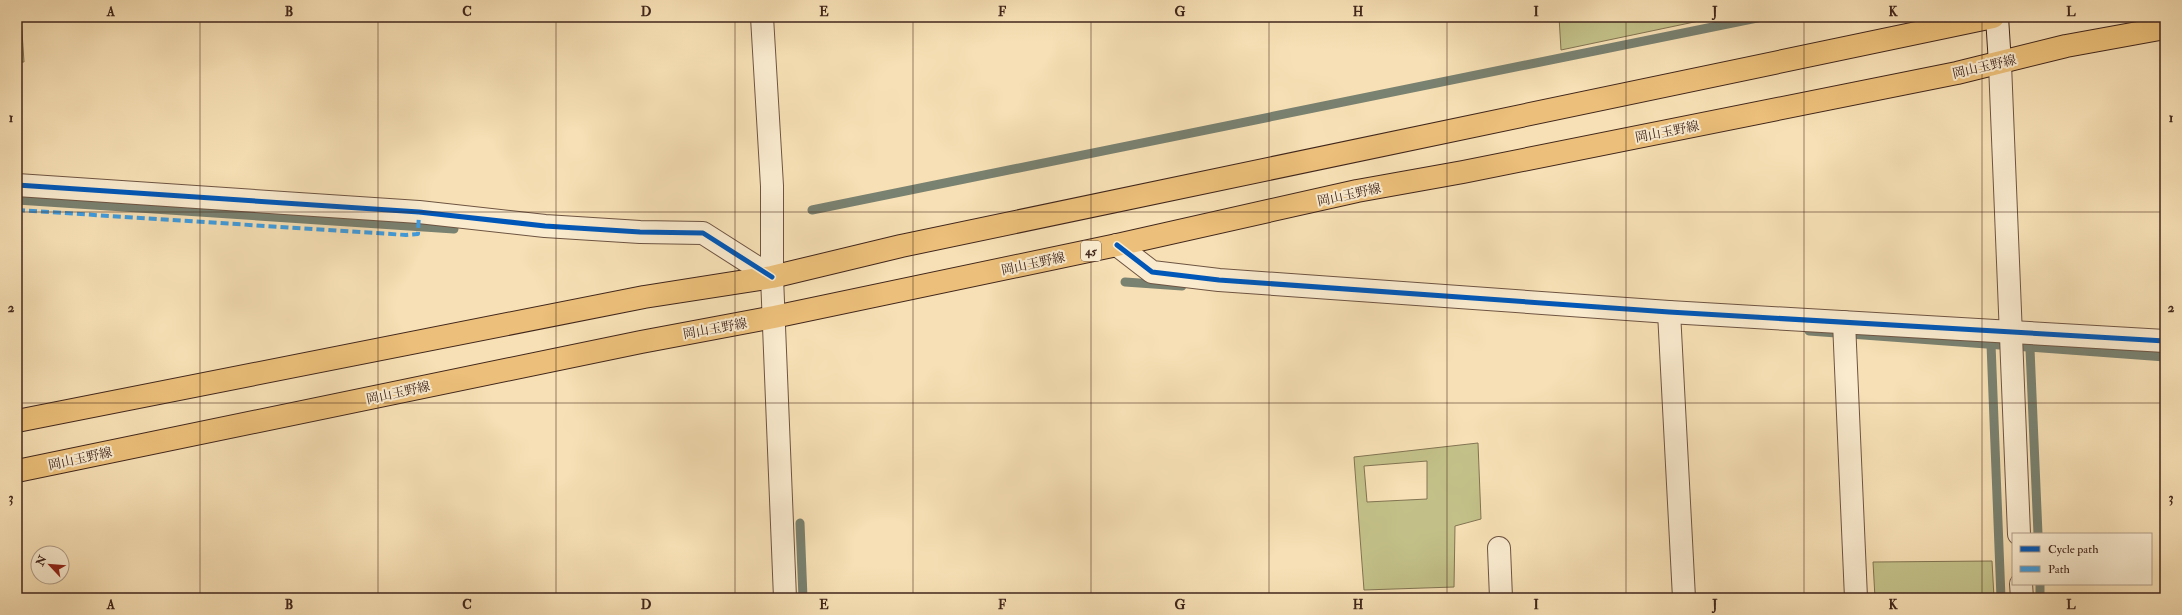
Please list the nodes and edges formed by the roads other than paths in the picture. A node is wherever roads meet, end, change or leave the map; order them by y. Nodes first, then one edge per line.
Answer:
1 (762, 17) edge
2 (1993, 17) edge
3 (1997, 17) edge
4 (2165, 28) edge
5 (2000, 64) junction
6 (17, 185) edge
7 (1117, 245) junction
8 (772, 278) junction
9 (774, 317) junction
10 (1670, 318) junction
11 (1845, 332) junction
12 (2165, 341) edge
13 (2011, 342) junction
14 (17, 421) edge
15 (17, 471) edge
16 (2019, 533) edge
17 (1499, 548) dead end
18 (2021, 585) edge
19 (785, 598) edge
20 (1501, 598) edge
21 (1684, 598) edge
22 (1856, 598) edge
23 (2022, 598) edge

1 - 8 street
2 - 8 main road
3 - 5 street
4 - 5 main road, 岡山玉野線 / 45
5 - 7 main road, 岡山玉野線 / 45
5 - 13 street
6 - 8 street
7 - 9 main road, 岡山玉野線 / 45
7 - 10 street
8 - 9 street
8 - 14 main road
9 - 15 main road, 岡山玉野線 / 45
9 - 19 street
10 - 11 street
10 - 21 street
11 - 13 street
11 - 22 street
12 - 13 street
13 - 16 street
17 - 20 street
18 - 23 street

